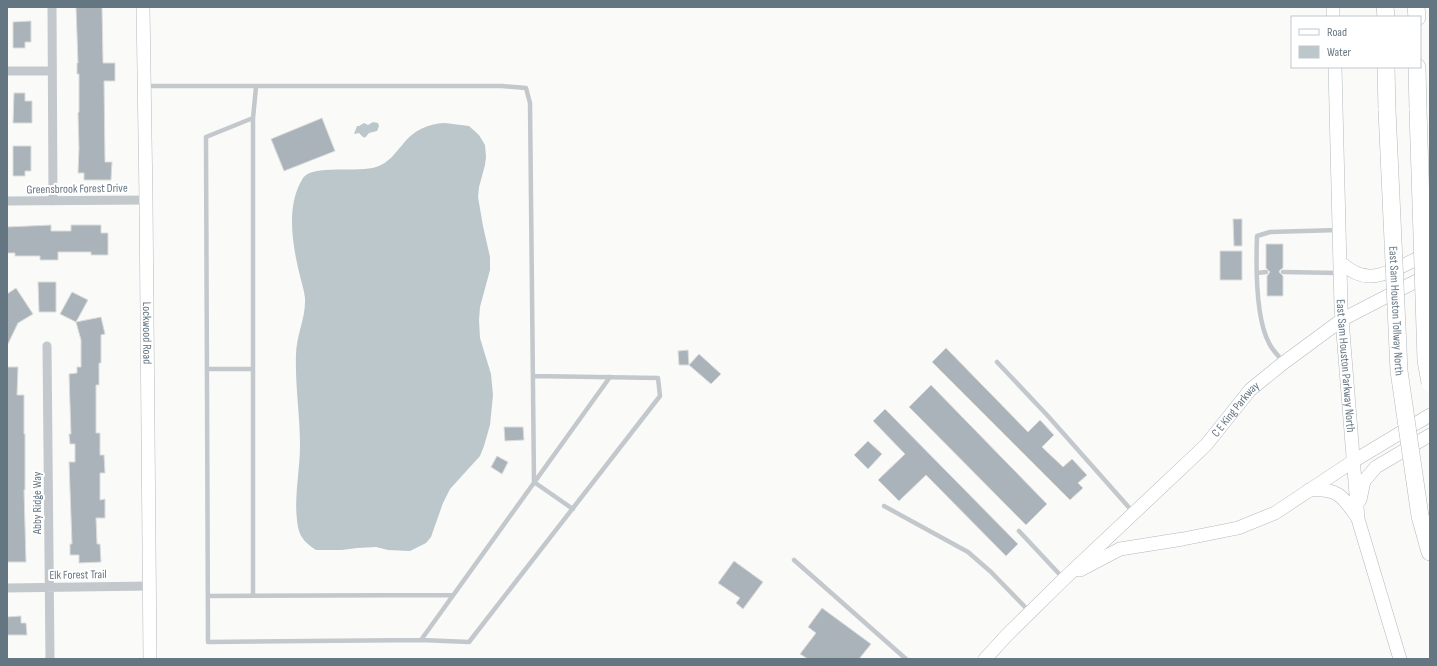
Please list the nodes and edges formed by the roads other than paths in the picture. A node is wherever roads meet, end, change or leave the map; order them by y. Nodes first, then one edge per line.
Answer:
1 (52, 7) edge
2 (143, 7) edge
3 (1335, 68) edge
4 (1386, 68) edge
5 (1417, 68) edge
6 (7, 71) edge
7 (52, 71) junction
8 (145, 86) junction
9 (256, 86) junction
10 (253, 118) junction
11 (146, 200) junction
12 (53, 201) junction
13 (7, 202) edge
14 (1340, 230) junction
15 (1430, 252) edge
16 (1341, 268) junction
17 (1257, 272) junction
18 (1266, 272) dead end
19 (1283, 272) dead end
20 (1430, 274) edge
21 (1342, 319) junction
22 (47, 346) dead end
23 (997, 362) dead end
24 (1284, 363) junction
25 (207, 369) junction
26 (253, 369) junction
27 (533, 376) junction
28 (610, 377) junction
29 (1430, 383) edge
30 (1430, 415) edge
31 (1430, 435) edge
32 (1352, 462) junction
33 (534, 482) junction
34 (1309, 490) junction
35 (884, 506) dead end
36 (573, 509) junction
37 (1134, 513) junction
38 (1358, 519) junction
39 (1019, 531) dead end
40 (1430, 552) edge
41 (794, 560) dead end
42 (1065, 578) junction
43 (150, 586) junction
44 (7, 588) edge
45 (49, 588) junction
46 (253, 595) junction
47 (453, 595) junction
48 (208, 596) junction
49 (1030, 612) junction
50 (420, 640) junction
51 (50, 659) edge
52 (150, 659) edge
53 (906, 659) edge
54 (985, 659) edge
55 (1400, 659) edge

1 - 7 street
2 - 8 main road, Lockwood Road
3 - 14 main road, East Sam Houston Parkway North
4 - 40 highway, East Sam Houston Tollway North, bridge
5 - 29 highway, bridge
6 - 7 street
7 - 12 street
8 - 9 lane
8 - 11 main road, Lockwood Road
9 - 10 lane
9 - 27 lane
10 - 25 lane
10 - 26 lane
11 - 12 street, Greensbrook Forest Drive
11 - 43 main road, Lockwood Road
12 - 13 street, Greensbrook Forest Drive
14 - 16 main road, East Sam Houston Parkway North
14 - 17 lane
15 - 16 main road
16 - 19 lane
16 - 21 main road, East Sam Houston Parkway North
17 - 18 lane
17 - 24 lane
20 - 21 main road, C E King Parkway
21 - 24 main road, C E King Parkway
21 - 32 main road, East Sam Houston Parkway North
22 - 45 street, Abby Ridge Way
23 - 37 lane
24 - 37 main road, C E King Parkway
25 - 26 lane
25 - 48 lane
26 - 46 lane
27 - 28 lane
27 - 33 lane
28 - 33 lane
28 - 36 lane
30 - 32 main road, C E King Parkway
31 - 38 main road
32 - 34 main road, C E King Parkway
32 - 38 main road, East Sam Houston Parkway North
33 - 36 lane
33 - 47 lane
34 - 38 main road
34 - 42 main road, C E King Parkway
35 - 49 lane
36 - 50 lane
37 - 42 main road, C E King Parkway
38 - 55 main road, East Sam Houston Parkway North
39 - 42 lane
41 - 53 lane
42 - 49 main road, C E King Parkway
43 - 45 street, Elk Forest Trail
43 - 52 main road, Lockwood Road
44 - 45 street, Elk Forest Trail
45 - 51 street, Abby Ridge Way
46 - 47 lane
46 - 48 lane
47 - 50 lane
48 - 50 lane
49 - 54 main road, C E King Parkway

